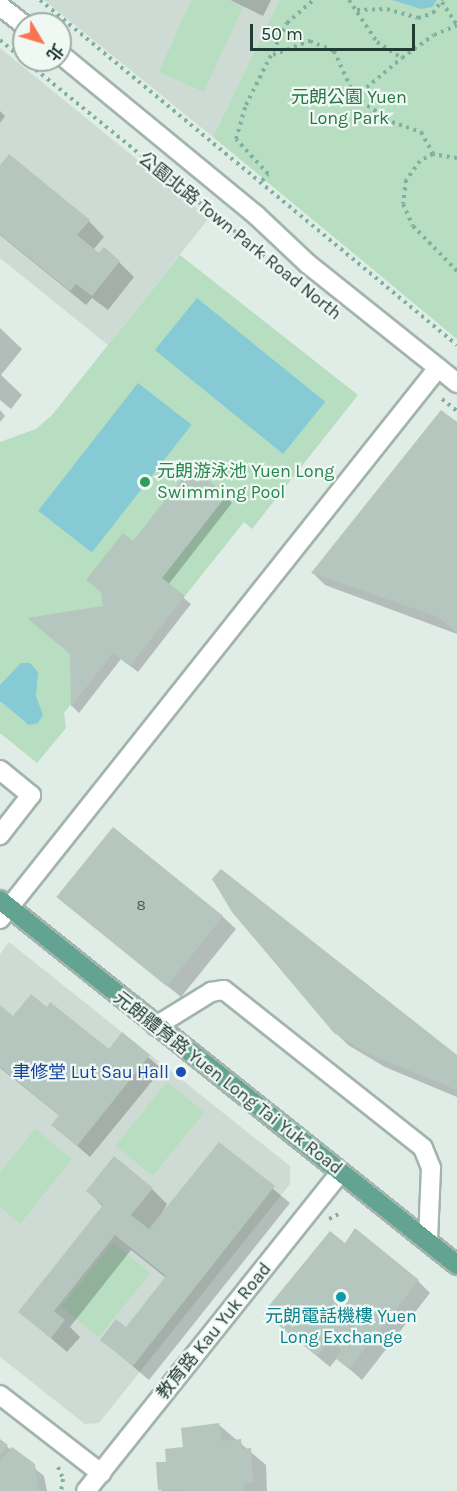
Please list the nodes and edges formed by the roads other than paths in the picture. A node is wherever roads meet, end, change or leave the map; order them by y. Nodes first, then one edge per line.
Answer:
1 (0, 6) edge
2 (12, 16) edge
3 (72, 64) edge
4 (438, 368) junction
5 (457, 383) edge
6 (0, 770) edge
7 (0, 835) edge
8 (3, 909) edge
9 (156, 1026) junction
10 (341, 1172) junction
11 (428, 1240) junction
12 (457, 1265) edge
13 (0, 1395) edge
14 (101, 1473) junction
15 (86, 1491) edge

1 - 2 street
3 - 4 street, 公園北路 Town Park Road North
4 - 5 street, 公園北路 Town Park Road North
4 - 8 street
6 - 7 street
8 - 9 main road, 元朗體育路 Yuen Long Tai Yuk Road
9 - 10 main road, 元朗體育路 Yuen Long Tai Yuk Road
9 - 11 street
10 - 11 main road, 元朗體育路 Yuen Long Tai Yuk Road
10 - 14 street, 教育路 Kau Yuk Road
11 - 12 main road, 元朗體育路 Yuen Long Tai Yuk Road
13 - 14 street
14 - 15 street, 教育路 Kau Yuk Road

